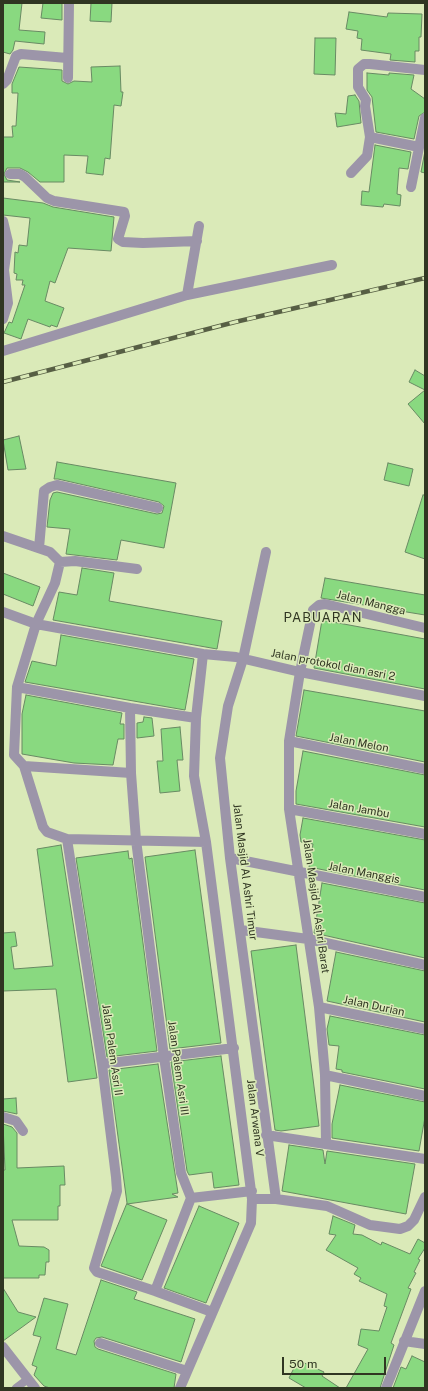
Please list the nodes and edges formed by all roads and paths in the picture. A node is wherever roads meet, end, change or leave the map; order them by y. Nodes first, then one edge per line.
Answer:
1 (69, 3) edge
2 (67, 58) junction
3 (425, 70) edge
4 (68, 78) dead end
5 (3, 84) edge
6 (425, 118) edge
7 (370, 137) junction
8 (419, 147) junction
9 (351, 173) dead end
10 (10, 174) dead end
11 (411, 187) dead end
12 (3, 221) edge
13 (199, 226) dead end
14 (197, 241) junction
15 (332, 266) dead end
16 (4, 270) edge
17 (186, 295) junction
18 (3, 319) edge
19 (3, 351) edge
20 (158, 508) dead end
21 (3, 536) edge
22 (40, 548) junction
23 (266, 552) dead end
24 (60, 562) junction
25 (137, 569) dead end
26 (313, 610) joint
27 (3, 612) edge
28 (36, 624) junction
29 (425, 628) edge
30 (203, 654) junction
31 (240, 658) junction
32 (300, 672) junction
33 (17, 687) junction
34 (425, 696) edge
35 (130, 708) junction
36 (196, 718) junction
37 (289, 741) junction
38 (24, 766) junction
39 (425, 769) edge
40 (130, 773) junction
41 (290, 809) junction
42 (425, 834) edge
43 (68, 839) junction
44 (136, 840) junction
45 (206, 842) junction
46 (230, 858) junction
47 (299, 872) junction
48 (425, 897) edge
49 (241, 930) junction
50 (308, 939) junction
51 (425, 965) edge
52 (319, 1007) junction
53 (425, 1029) edge
54 (234, 1048) junction
55 (164, 1057) junction
56 (102, 1064) junction
57 (325, 1074) junction
58 (425, 1096) edge
59 (3, 1117) edge
60 (23, 1131) dead end
61 (266, 1135) junction
62 (326, 1144) junction
63 (425, 1159) edge
64 (254, 1196) junction
65 (425, 1197) edge
66 (191, 1198) junction
67 (272, 1199) junction
68 (155, 1291) junction
69 (425, 1291) edge
70 (212, 1312) junction
71 (404, 1341) junction
72 (100, 1343) dead end
73 (425, 1344) edge
74 (3, 1347) edge
75 (187, 1372) junction
76 (28, 1379) junction
77 (16, 1388) edge
78 (35, 1388) edge
79 (180, 1388) edge
80 (386, 1388) edge

1 - 2 street
2 - 4 street
2 - 5 street
3 - 7 street
6 - 8 street
7 - 8 street
7 - 9 street
8 - 11 street
10 - 14 street
12 - 16 street
13 - 14 street
14 - 17 street
15 - 17 street
16 - 18 street
17 - 19 street
20 - 22 street
21 - 22 street
22 - 24 street
23 - 31 street, Jalan Masjid Al Ashri Timur
24 - 25 street
24 - 28 street
26 - 29 street, Jalan Mangga
26 - 32 street, Jalan Masjid Al Ashri Barat
27 - 28 street, Jalan protokol dian asri 2
28 - 30 street, Jalan protokol dian asri 2
28 - 33 street
30 - 31 street, Jalan protokol dian asri 2
30 - 36 street, Jalan Arwana V
31 - 32 street, Jalan protokol dian asri 2
31 - 46 street, Jalan Masjid Al Ashri Timur
32 - 34 street, Jalan protokol dian asri 2
32 - 37 street, Jalan Masjid Al Ashri Barat
33 - 35 street
33 - 38 street
35 - 36 street
35 - 40 street, Jalan Palem Asri III
36 - 45 street, Jalan Arwana V
37 - 39 street, Jalan Melon
37 - 41 street, Jalan Masjid Al Ashri Barat
38 - 40 street
38 - 43 street
40 - 44 street, Jalan Palem Asri III
41 - 42 street, Jalan Jambu
41 - 47 street, Jalan Masjid Al Ashri Barat
43 - 44 street
43 - 56 street, Jalan Palem Asri II
44 - 45 street
44 - 55 street, Jalan Palem Asri III
45 - 54 street, Jalan Arwana V
46 - 47 street, Jalan Manggis
46 - 49 street, Jalan Masjid Al Ashri Timur
47 - 48 street, Jalan Manggis
47 - 50 street, Jalan Masjid Al Ashri Barat
49 - 50 street
49 - 61 street, Jalan Masjid Al Ashri Timur
50 - 51 street
50 - 52 street, Jalan Masjid Al Ashri Barat
52 - 53 street, Jalan Durian
52 - 57 street, Jalan Masjid Al Ashri Barat
54 - 55 street
54 - 64 street, Jalan Arwana V
55 - 56 street
55 - 66 street, Jalan Palem Asri III
56 - 68 street, Jalan Palem Asri II
57 - 58 street
57 - 62 street, Jalan Masjid Al Ashri Barat
59 - 60 street
61 - 62 street
61 - 67 street, Jalan Masjid Al Ashri Timur
62 - 63 street
64 - 66 street
64 - 67 street
64 - 70 street, Jalan Arwana V
65 - 67 street
66 - 68 street
68 - 70 street
69 - 71 street
70 - 75 street, Jalan Arwana V
71 - 73 street
71 - 80 street
72 - 75 street
74 - 76 street
75 - 79 street, Jalan Arwana V
76 - 77 lane
76 - 78 street

